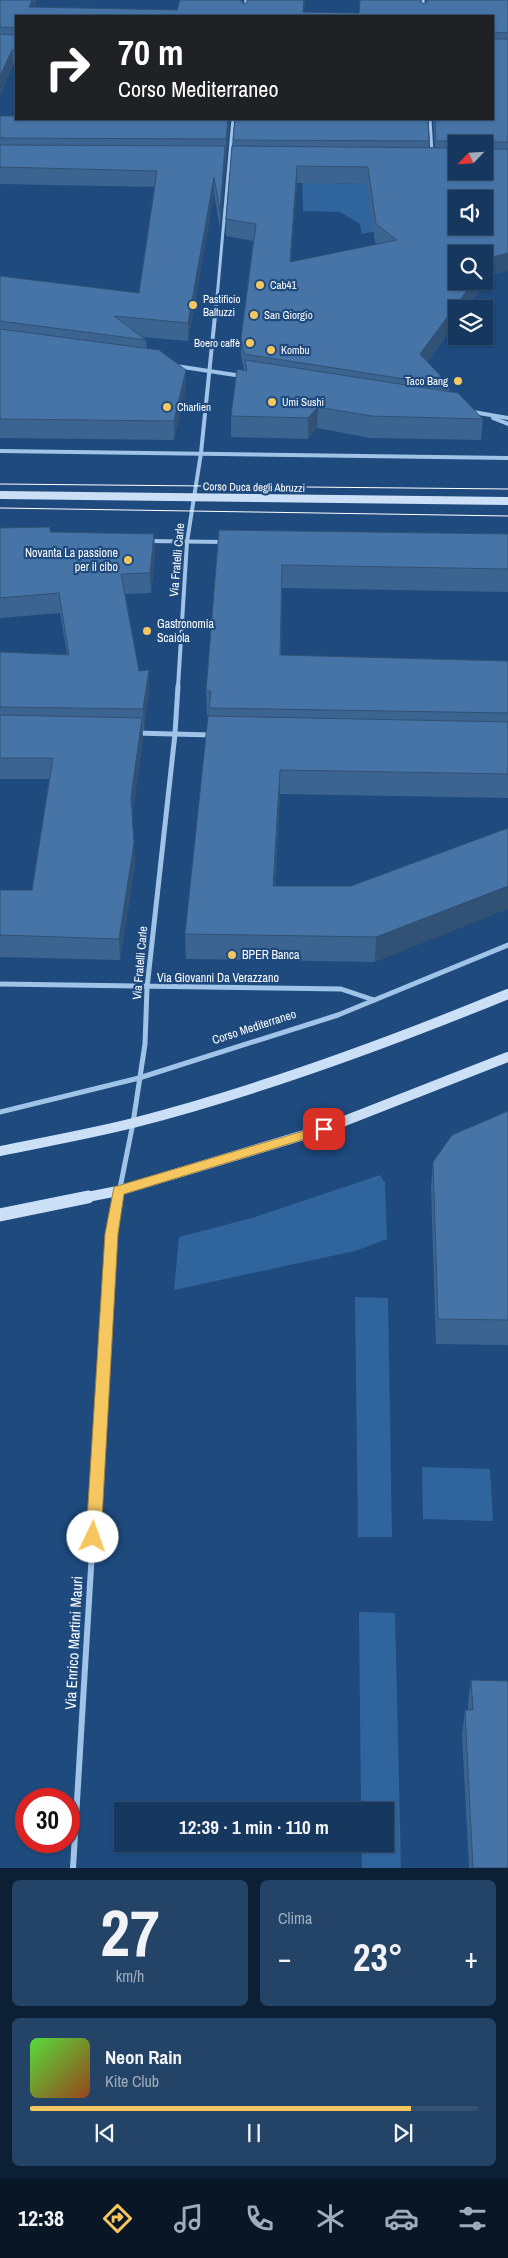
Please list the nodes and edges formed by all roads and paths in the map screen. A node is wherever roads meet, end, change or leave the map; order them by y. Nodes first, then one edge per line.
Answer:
1 (246, 0) edge
2 (423, 0) edge
3 (244, 15) edge
4 (424, 15) edge
5 (233, 120) edge
6 (430, 120) edge
7 (432, 156) edge
8 (220, 159) edge
9 (229, 159) junction
10 (236, 159) edge
11 (169, 365) edge
12 (210, 371) junction
13 (252, 377) edge
14 (466, 411) edge
15 (485, 414) junction
16 (508, 418) edge
17 (508, 424) edge
18 (0, 451) edge
19 (201, 453) junction
20 (508, 458) edge
21 (0, 495) edge
22 (194, 498) junction
23 (508, 501) edge
24 (139, 541) edge
25 (187, 542) junction
26 (234, 542) edge
27 (129, 733) edge
28 (175, 734) junction
29 (220, 735) edge
30 (508, 945) edge
31 (0, 984) edge
32 (147, 988) junction
33 (508, 994) edge
34 (374, 1000) junction
35 (508, 1057) edge
36 (139, 1078) junction
37 (0, 1112) edge
38 (133, 1123) junction
39 (0, 1151) edge
40 (118, 1190) junction
41 (0, 1215) edge
42 (73, 1868) edge

1 - 3 street
2 - 4 street
5 - 9 street, Via Fratelli Carle
6 - 7 street
8 - 9 street
9 - 10 street
9 - 12 street, Via Fratelli Carle
11 - 12 street
12 - 13 street
12 - 19 street, Via Fratelli Carle
14 - 15 street
15 - 16 street
15 - 17 street
18 - 19 street
19 - 20 street
19 - 22 street, Via Fratelli Carle
21 - 22 main road, Corso Duca degli Abruzzi
22 - 23 main road, Corso Duca degli Abruzzi
22 - 25 street, Via Fratelli Carle
24 - 25 street
25 - 26 street
25 - 28 street, Via Fratelli Carle
27 - 28 street
28 - 29 street
28 - 32 street, Via Fratelli Carle
30 - 34 street, Corso Mediterraneo
31 - 32 street, Via Giovanni Da Verazzano
32 - 34 street, Via Giovanni Da Verazzano
32 - 36 street, Via Fratelli Carle
33 - 38 main road
34 - 36 street, Corso Mediterraneo
35 - 40 main road
36 - 37 street, Corso Mediterraneo
36 - 38 street, Via Fratelli Carle
38 - 39 main road
38 - 40 street, Via Enrico Martini Mauri
40 - 41 main road
40 - 42 street, Via Enrico Martini Mauri

